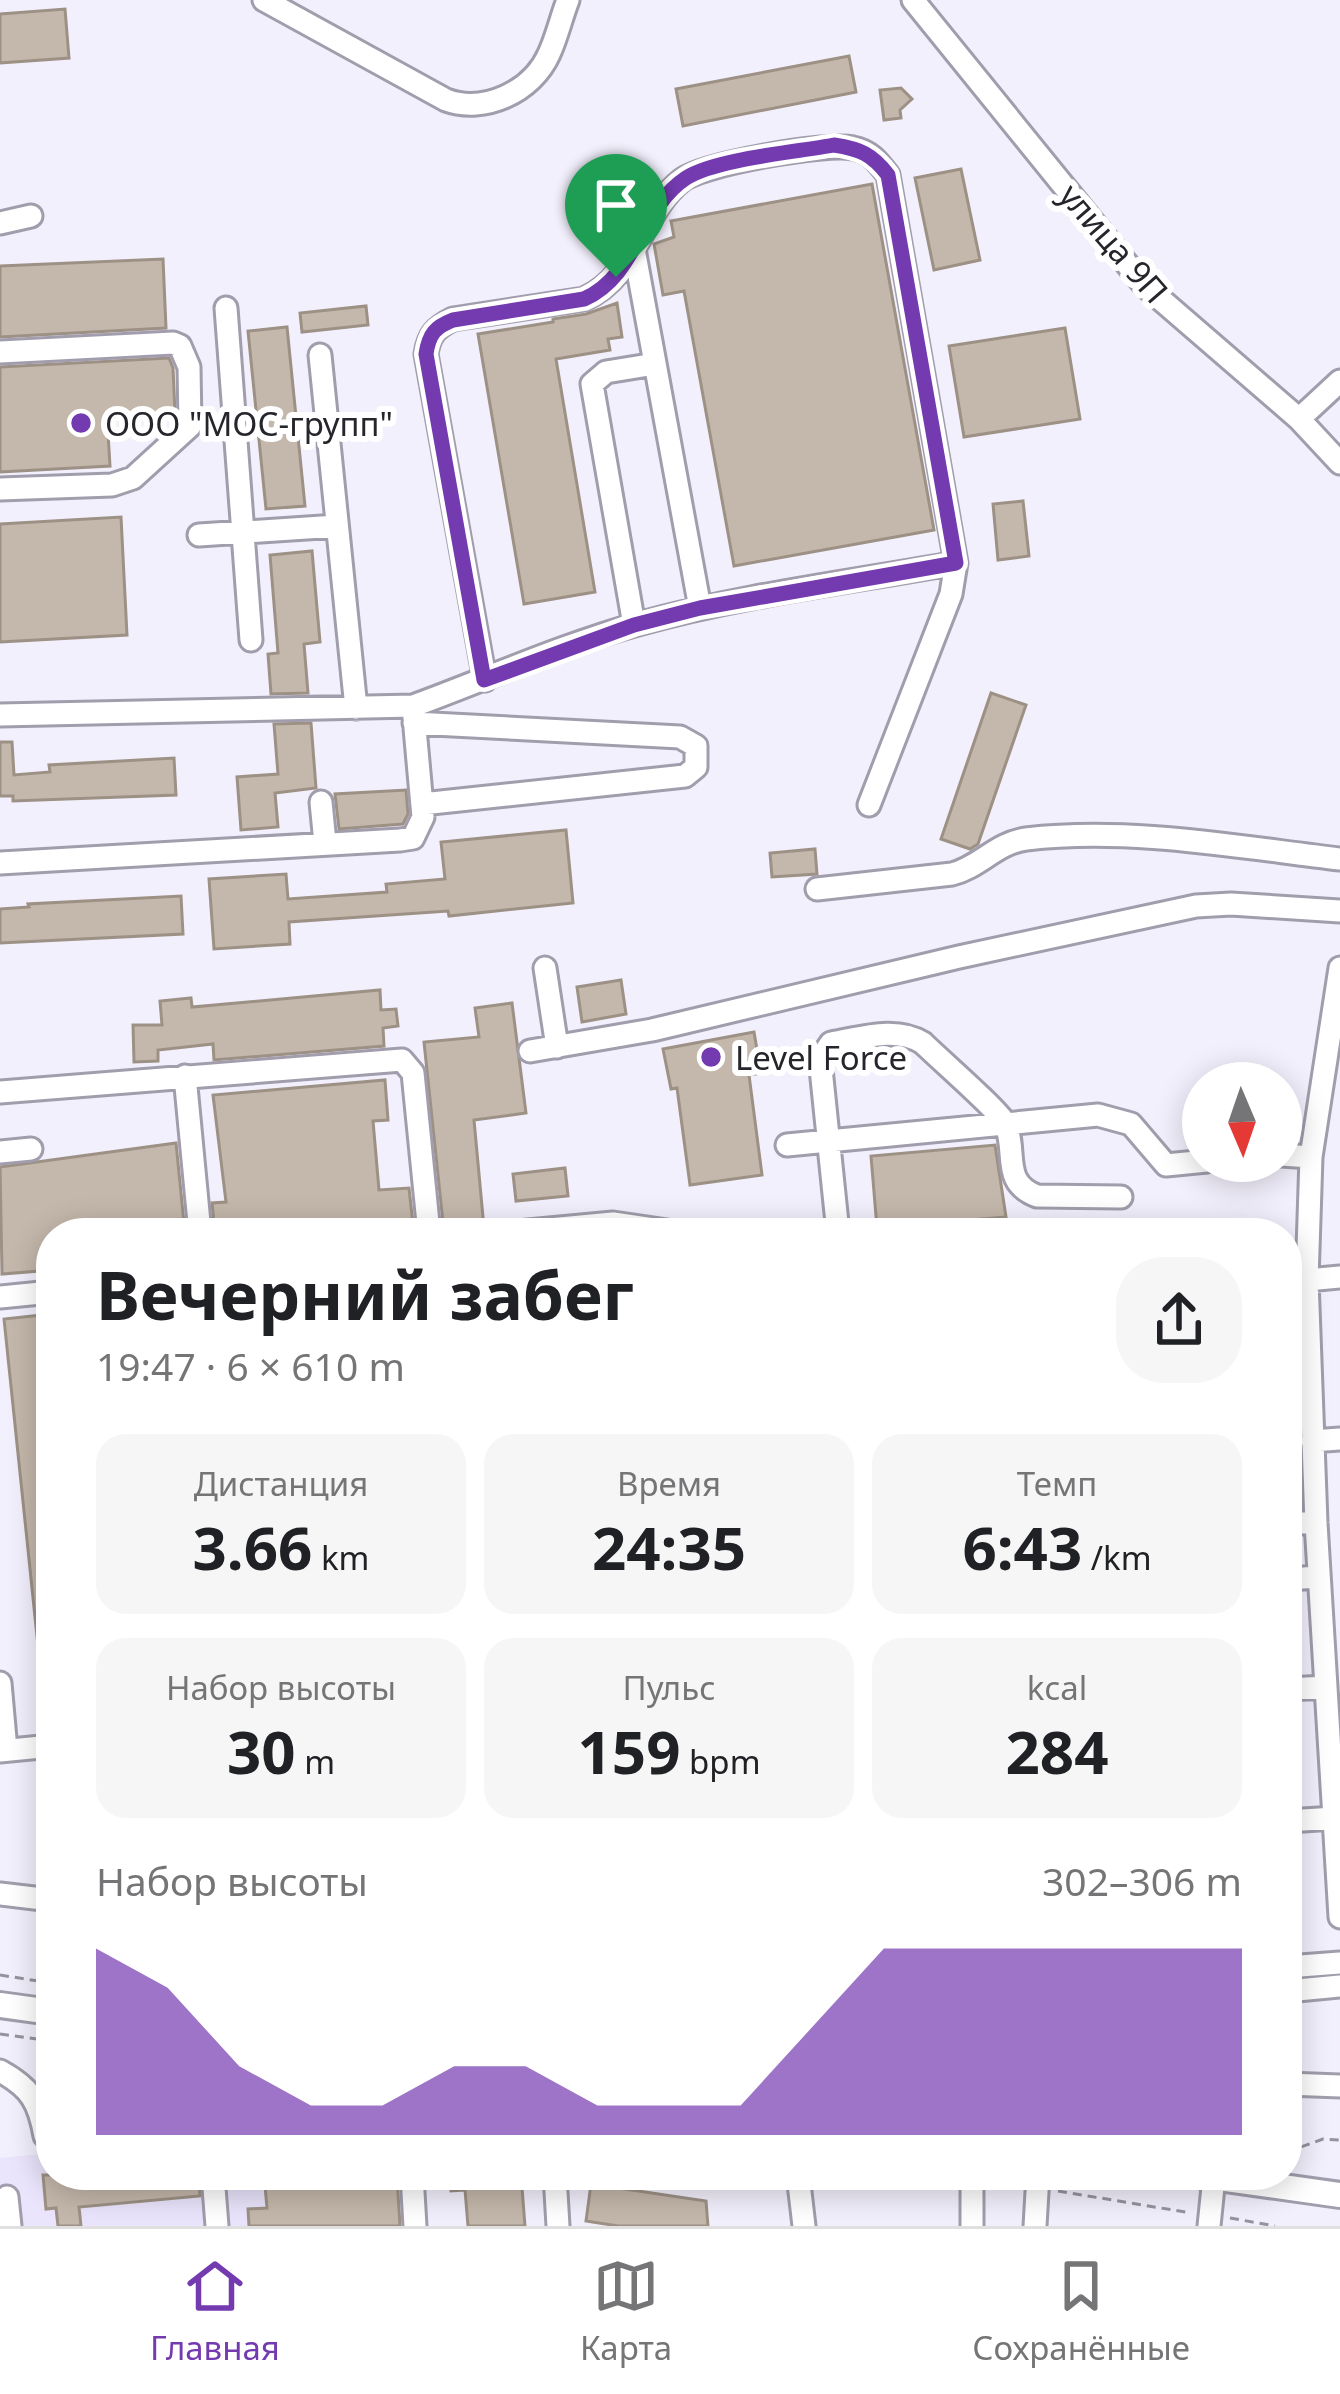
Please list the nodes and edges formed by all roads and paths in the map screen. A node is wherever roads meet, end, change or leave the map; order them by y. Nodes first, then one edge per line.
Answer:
1 (264, 0) edge
2 (568, 0) edge
3 (913, 0) edge
4 (31, 216) dead end
5 (0, 223) edge
6 (634, 249) junction
7 (226, 308) dead end
8 (0, 352) edge
9 (320, 355) dead end
10 (655, 364) junction
11 (1340, 381) edge
12 (1299, 419) junction
13 (1340, 463) edge
14 (0, 489) edge
15 (337, 526) junction
16 (243, 532) junction
17 (199, 535) dead end
18 (956, 563) junction
19 (700, 608) junction
20 (634, 625) junction
21 (251, 640) dead end
22 (484, 680) junction
23 (356, 708) junction
24 (0, 715) edge
25 (414, 715) junction
26 (321, 802) dead end
27 (422, 804) junction
28 (869, 806) dead end
29 (325, 843) junction
30 (1340, 859) edge
31 (0, 862) edge
32 (817, 889) dead end
33 (1340, 911) edge
34 (544, 968) dead end
35 (1340, 968) edge
36 (557, 1047) junction
37 (530, 1051) dead end
38 (185, 1076) junction
39 (0, 1092) edge
40 (1004, 1123) junction
41 (1340, 1128) edge
42 (1314, 1130) junction
43 (827, 1141) junction
44 (788, 1145) dead end
45 (31, 1150) dead end
46 (0, 1152) edge
47 (1302, 1156) edge
48 (1311, 1157) junction
49 (1182, 1163) edge
50 (1121, 1197) dead end
51 (199, 1218) edge
52 (428, 1218) edge
53 (837, 1218) edge
54 (1340, 1277) edge
55 (1307, 1280) junction
56 (36, 1293) edge
57 (0, 1297) edge
58 (1302, 1311) edge
59 (1302, 1366) edge
60 (1340, 1439) edge
61 (1312, 1441) junction
62 (1302, 1522) edge
63 (1316, 1522) junction
64 (1326, 1567) edge
65 (1330, 1675) edge
66 (0, 1683) edge
67 (36, 1748) edge
68 (3, 1751) edge
69 (1336, 1776) edge
70 (1335, 1818) junction
71 (1302, 1819) edge
72 (0, 1894) edge
73 (36, 1898) edge
74 (1340, 1917) edge
75 (1340, 1964) edge
76 (1302, 1966) edge
77 (0, 1975) edge
78 (36, 1981) edge
79 (1340, 1987) edge
80 (1302, 1990) edge
81 (0, 2005) edge
82 (36, 2010) edge
83 (0, 2034) edge
84 (36, 2039) edge
85 (0, 2071) edge
86 (1302, 2085) edge
87 (1340, 2086) edge
88 (36, 2098) edge
89 (1340, 2140) edge
90 (1302, 2147) edge
91 (214, 2190) edge
92 (413, 2190) edge
93 (556, 2190) edge
94 (800, 2190) edge
95 (972, 2190) edge
96 (1037, 2190) edge
97 (1076, 2190) edge
98 (1207, 2190) edge
99 (1302, 2190) edge
100 (1340, 2195) edge
101 (8, 2197) dead end
102 (1210, 2221) edge
103 (10, 2226) edge
104 (217, 2226) edge
105 (416, 2226) edge
106 (558, 2226) edge
107 (804, 2226) edge
108 (972, 2226) edge
109 (1036, 2226) edge
110 (1275, 2226) edge

1 - 2 street
3 - 12 street, улица 9П
4 - 5 street
6 - 10 street
6 - 18 street
6 - 22 street
7 - 16 street
8 - 14 street
9 - 15 street
10 - 19 street
10 - 20 street
11 - 12 street
12 - 13 street, улица 9П
15 - 16 street
15 - 23 street
16 - 17 street
16 - 21 street
18 - 19 street
18 - 28 street
19 - 20 street
20 - 22 street
22 - 25 street
23 - 24 street
23 - 25 street
25 - 27 street
25 - 27 street
26 - 29 street
27 - 29 street
29 - 31 street
30 - 32 street
33 - 36 street
34 - 36 street
35 - 42 street
36 - 37 street
38 - 39 street
38 - 51 street
38 - 52 street
40 - 43 street
40 - 43 street
40 - 49 street
40 - 50 street
41 - 42 street
42 - 48 street
43 - 44 street
43 - 53 street
45 - 46 street
47 - 48 street
48 - 55 street
54 - 55 street
55 - 58 street
56 - 57 street
59 - 61 street
60 - 61 street
61 - 63 street
62 - 63 street
63 - 64 street
64 - 65 street
65 - 69 street
66 - 68 street
67 - 68 street
69 - 70 street
70 - 71 street
70 - 74 street
72 - 73 street
75 - 76 street
77 - 78 path
79 - 80 street
81 - 82 main road
83 - 84 path
85 - 88 street
86 - 87 street
89 - 90 path
91 - 104 street
92 - 105 street
93 - 106 street
94 - 107 street
95 - 108 street
96 - 109 street
97 - 102 path
98 - 102 street
99 - 100 main road
101 - 103 street
102 - 110 path

